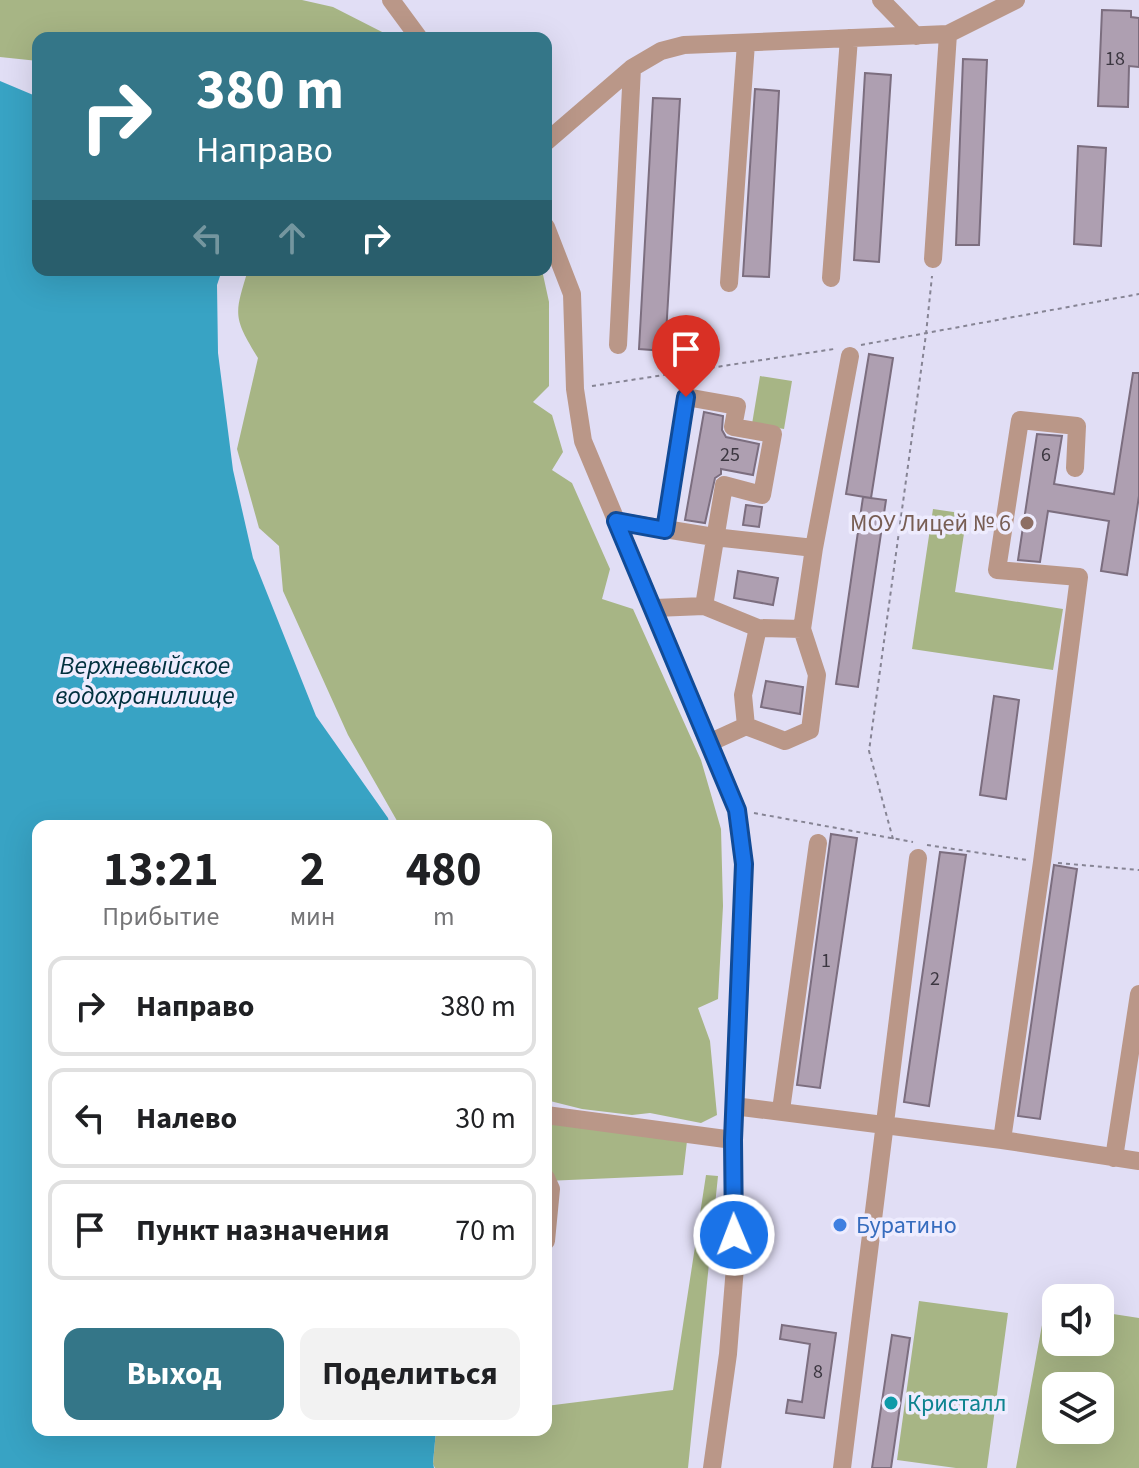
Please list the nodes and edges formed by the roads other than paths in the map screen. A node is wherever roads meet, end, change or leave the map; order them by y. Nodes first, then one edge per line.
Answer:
1 (391, 0) edge
2 (881, 0) edge
3 (1016, 0) edge
4 (415, 32) edge
5 (948, 34) junction
6 (916, 36) junction
7 (849, 38) junction
8 (746, 43) junction
9 (632, 68) junction
10 (552, 137) edge
11 (552, 242) edge
12 (933, 259) road end
13 (831, 278) dead end
14 (729, 283) dead end
15 (618, 345) dead end
16 (850, 356) dead end
17 (1075, 468) dead end
18 (616, 521) junction
19 (665, 530) junction
20 (714, 537) junction
21 (814, 548) junction
22 (704, 606) junction
23 (655, 608) junction
24 (758, 628) junction
25 (802, 629) junction
26 (746, 726) junction
27 (711, 742) junction
28 (818, 843) dead end
29 (918, 858) dead end
30 (1139, 994) edge
31 (734, 1106) junction
32 (781, 1110) junction
33 (552, 1116) edge
34 (884, 1126) junction
35 (733, 1140) junction
36 (1002, 1140) junction
37 (1114, 1158) junction
38 (1139, 1161) edge
39 (712, 1468) edge
40 (842, 1468) edge

1 - 4 street
2 - 6 street
3 - 5 street
5 - 6 street
5 - 12 street
6 - 7 street
7 - 8 street
7 - 13 street
8 - 9 street
8 - 14 street
9 - 10 street
9 - 15 street
11 - 18 street
16 - 21 street
17 - 36 street
18 - 19 street
18 - 23 street
19 - 20 street
19 - 20 street
20 - 21 street
20 - 22 street
21 - 25 street
22 - 23 street
22 - 24 street
23 - 27 street
24 - 25 street
24 - 26 street
25 - 26 street
26 - 27 street
27 - 31 street
28 - 32 street
29 - 34 street
30 - 37 street
31 - 32 street
31 - 35 street
32 - 34 street
33 - 35 street
34 - 36 street
34 - 40 street
35 - 39 street
36 - 37 street
37 - 38 street

